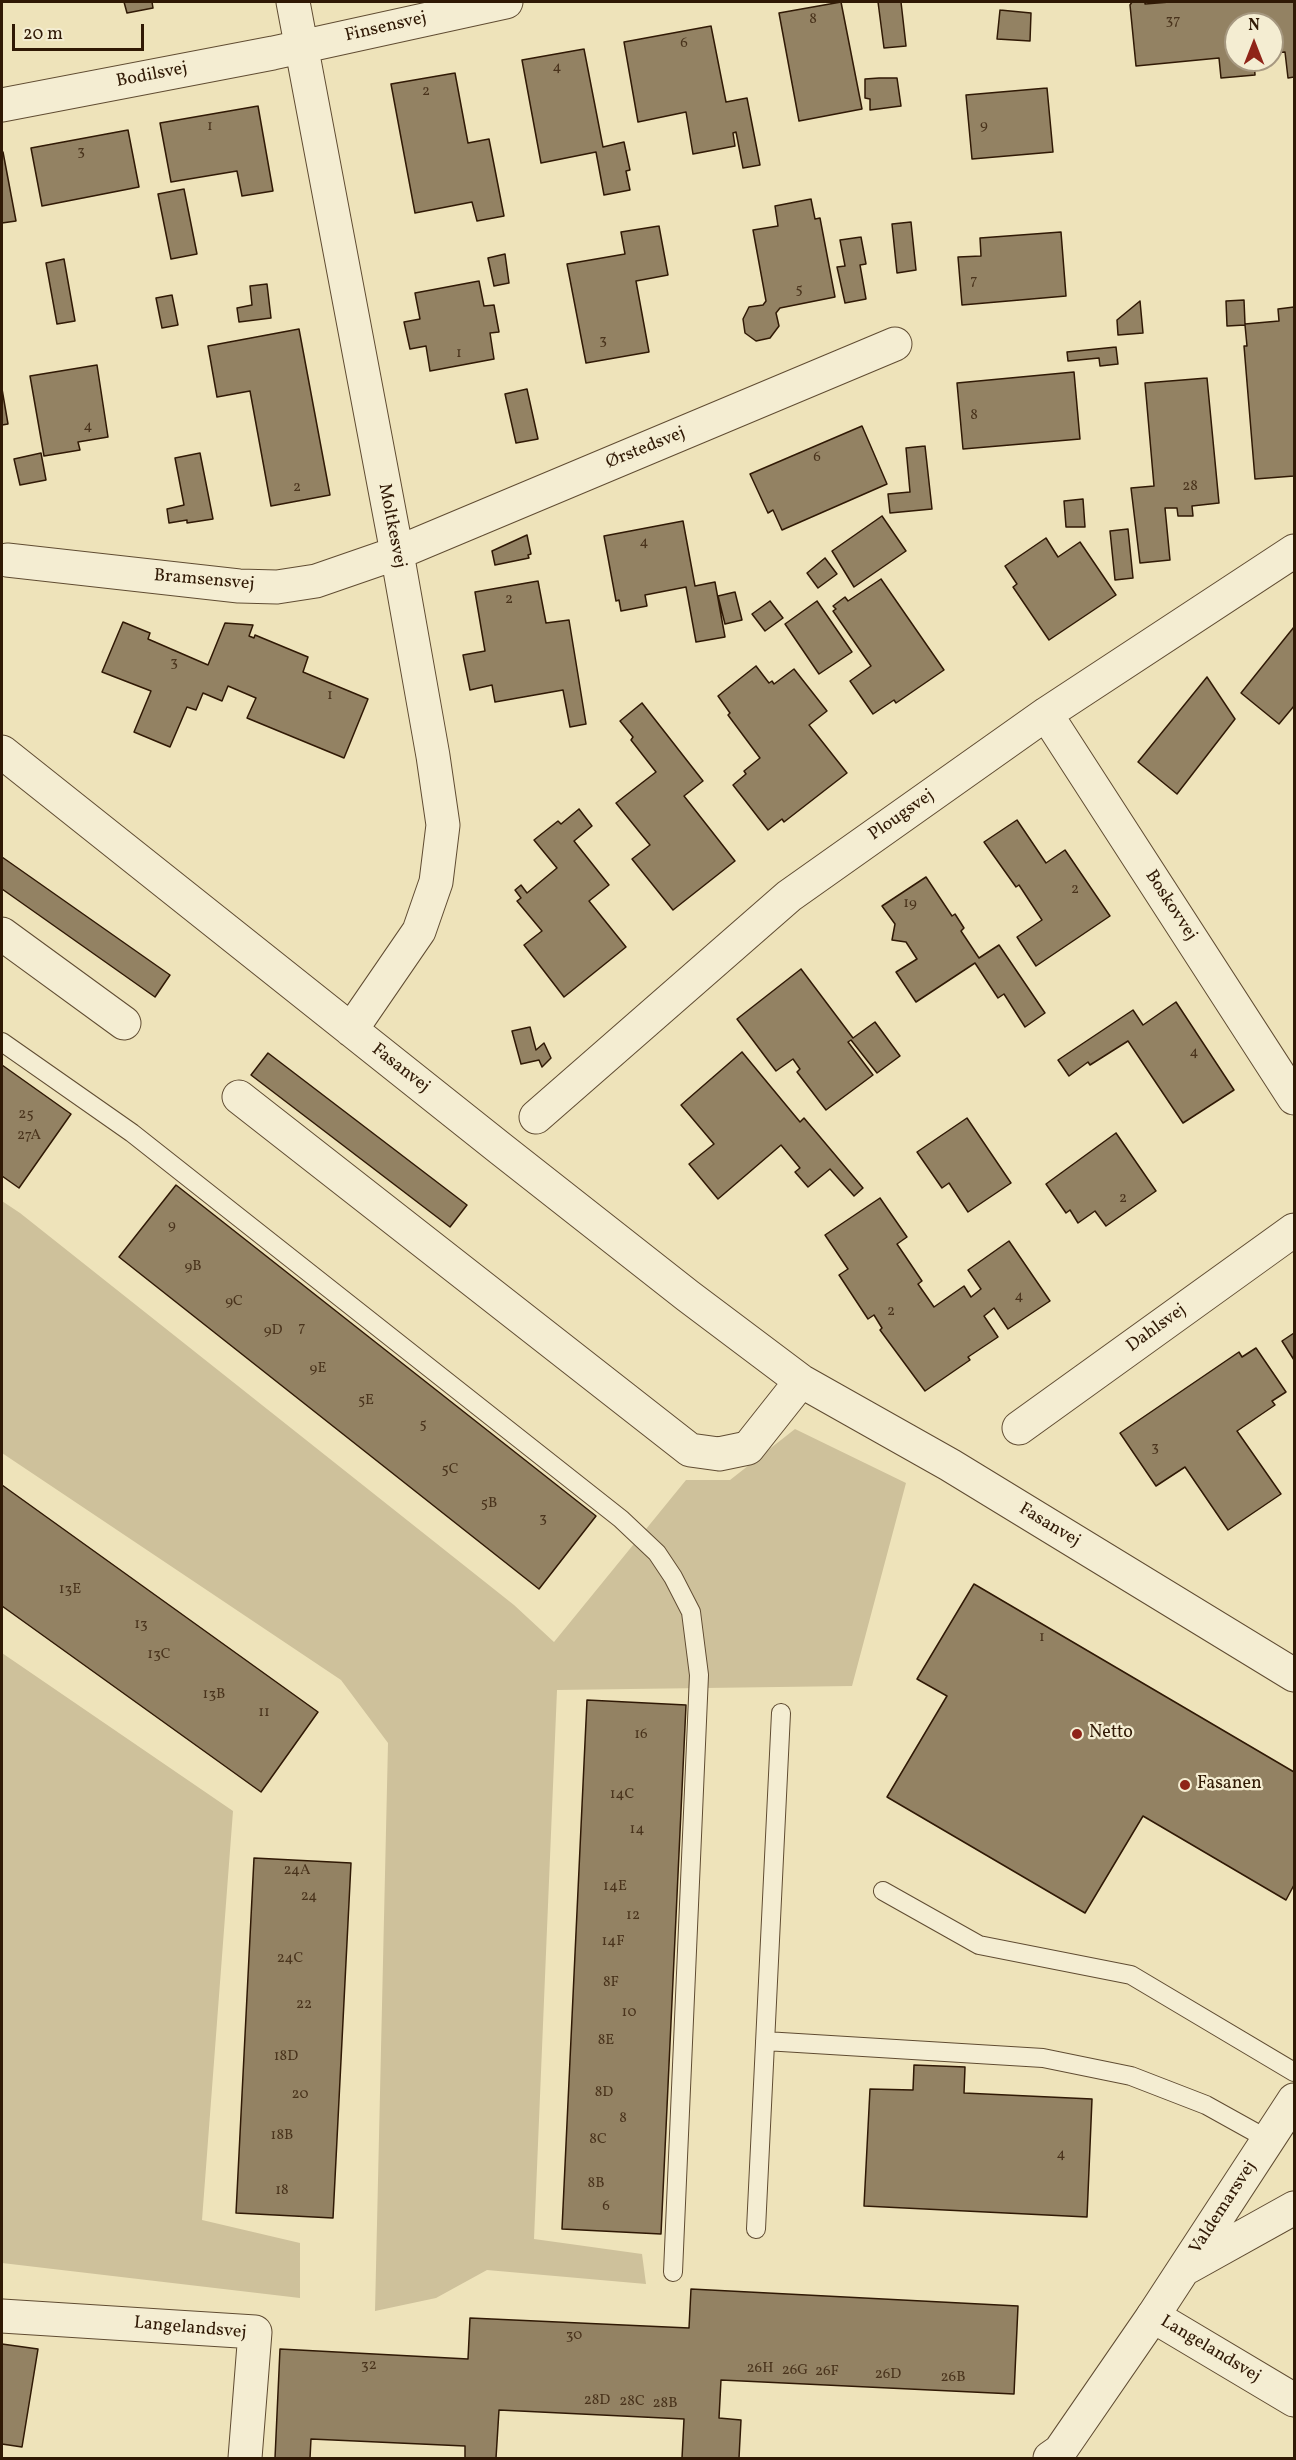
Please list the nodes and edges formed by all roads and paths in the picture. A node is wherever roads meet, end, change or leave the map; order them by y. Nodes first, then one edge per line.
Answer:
1 (293, 2) edge
2 (506, 2) edge
3 (302, 47) junction
4 (2, 105) edge
5 (895, 344) dead end
6 (1294, 551) edge
7 (397, 553) junction
8 (7, 560) dead end
9 (1046, 714) junction
10 (2, 752) edge
11 (2, 934) edge
12 (124, 1023) dead end
13 (351, 1030) junction
14 (2, 1042) edge
15 (239, 1097) dead end
16 (1294, 1098) edge
17 (536, 1117) dead end
18 (1294, 1230) edge
19 (801, 1381) junction
20 (1019, 1428) dead end
21 (1294, 1675) edge
22 (781, 1713) dead end
23 (883, 1891) dead end
24 (765, 2041) junction
25 (1294, 2072) edge
26 (1294, 2100) edge
27 (1269, 2140) junction
28 (1294, 2208) edge
29 (756, 2229) dead end
30 (1184, 2269) junction
31 (673, 2272) dead end
32 (2, 2316) edge
33 (1153, 2316) junction
34 (1294, 2400) edge
35 (245, 2458) edge
36 (1050, 2458) edge

1 - 3 street, Moltkesvej
2 - 3 street, Finsensvej
3 - 4 street, Bodilsvej
3 - 7 street, Moltkesvej
5 - 7 street, Ørstedsvej
6 - 9 street, Plougsvej
7 - 8 street, Bramsensvej
7 - 13 street, Moltkesvej
9 - 16 street, Boskovvej
9 - 17 street, Plougsvej
10 - 13 street, Fasanvej
11 - 12 street
13 - 19 street, Fasanvej
14 - 31 lane
15 - 19 street
18 - 20 street, Dahlsvej
19 - 21 street, Fasanvej
22 - 24 lane
23 - 25 lane
24 - 27 lane
24 - 29 lane
26 - 27 street, Valdemarsvej
27 - 30 street, Valdemarsvej
28 - 30 street
30 - 33 street, Valdemarsvej
32 - 35 street, Langelandsvej
33 - 34 street, Langelandsvej
33 - 36 street, Langelandsvej

